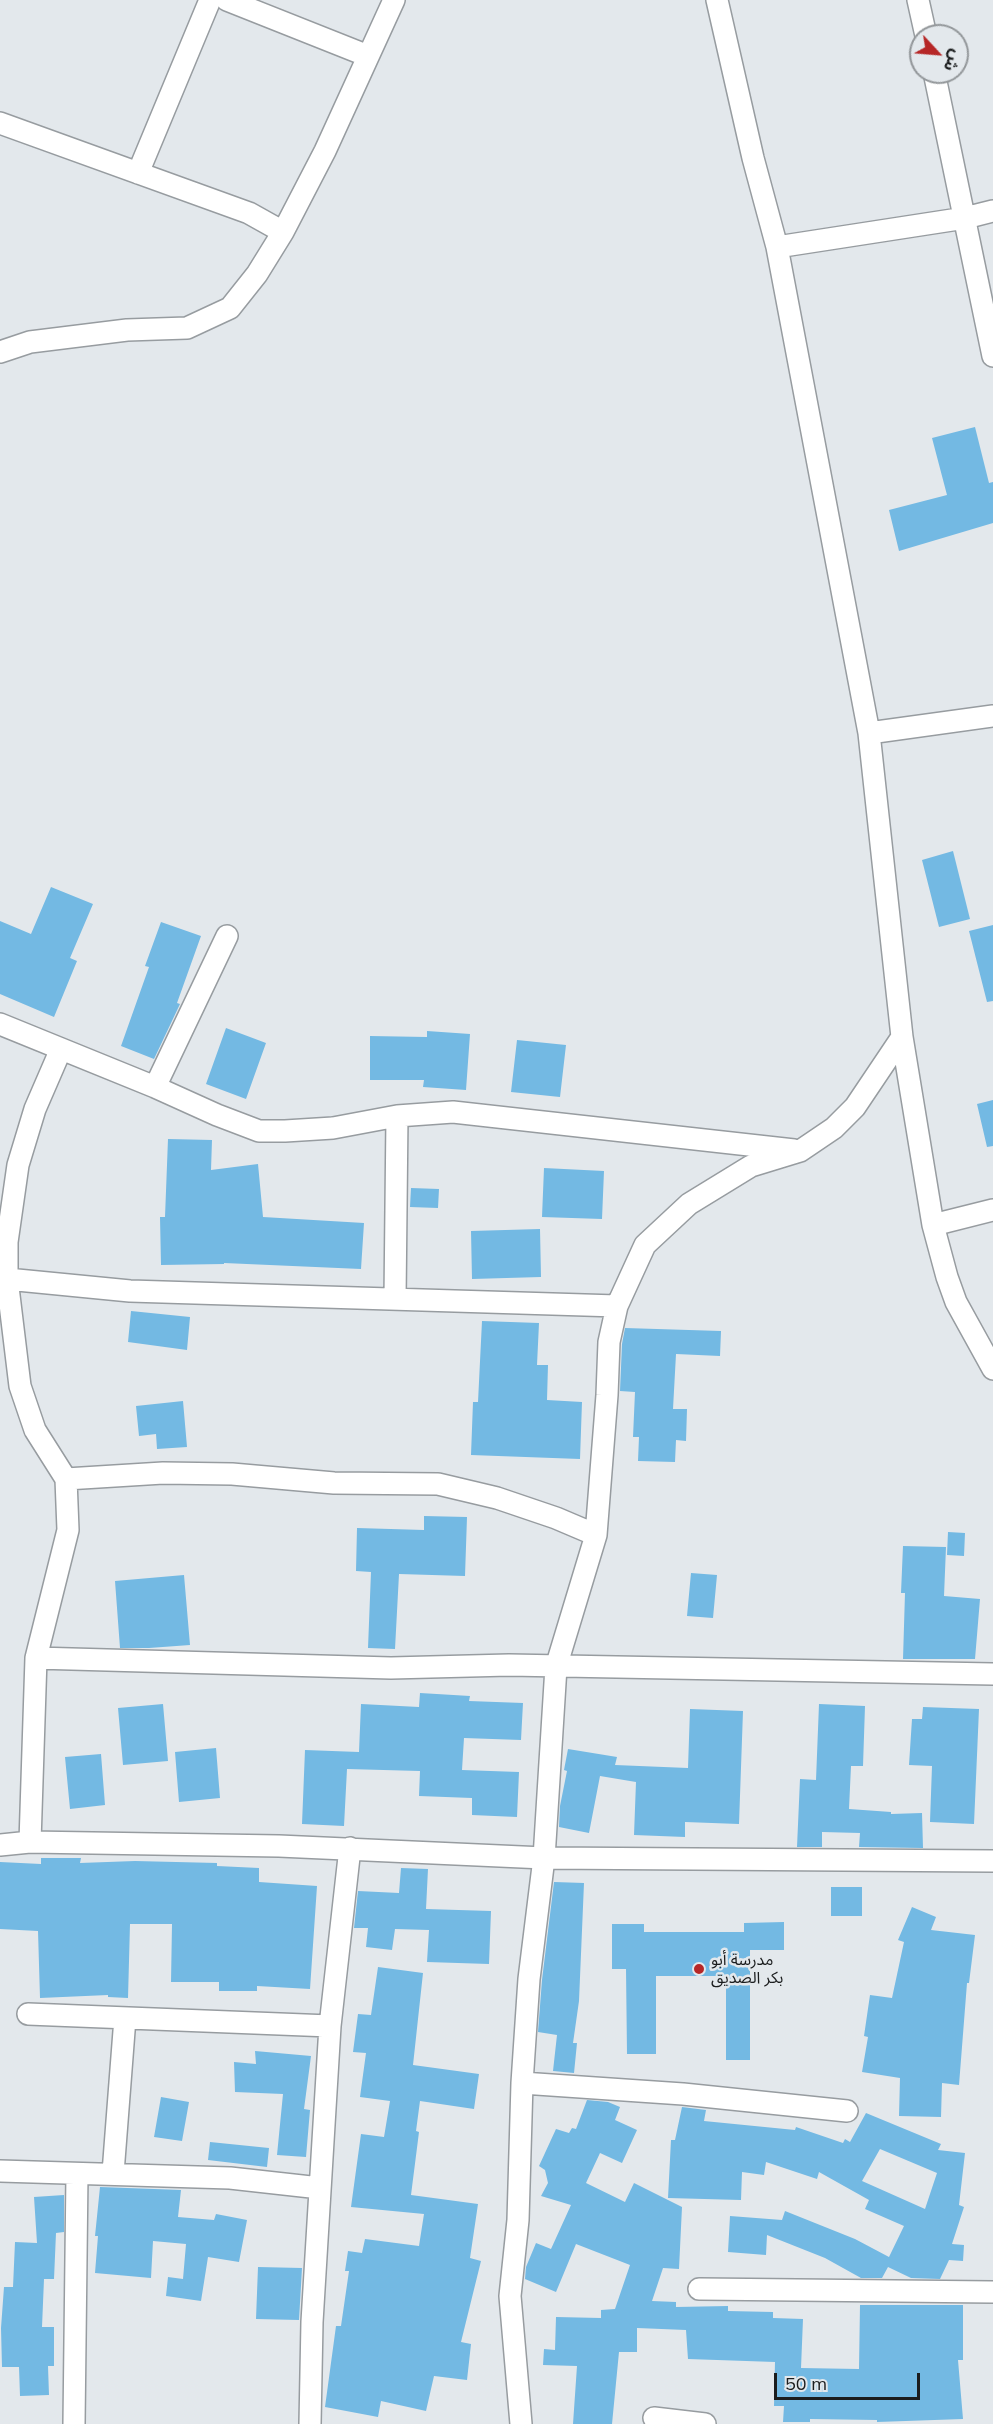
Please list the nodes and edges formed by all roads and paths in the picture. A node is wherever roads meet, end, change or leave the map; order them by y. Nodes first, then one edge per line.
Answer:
1 (210, 0) edge
2 (227, 0) edge
3 (394, 0) edge
4 (717, 0) edge
5 (918, 0) edge
6 (923, 24) edge
7 (368, 56) junction
8 (937, 84) edge
9 (0, 123) edge
10 (138, 174) junction
11 (993, 211) edge
12 (965, 218) junction
13 (283, 232) junction
14 (777, 247) junction
15 (0, 352) edge
16 (993, 356) edge
17 (993, 716) edge
18 (869, 733) junction
19 (227, 936) dead end
20 (0, 1024) edge
21 (902, 1038) junction
22 (61, 1049) junction
23 (154, 1087) junction
24 (397, 1116) junction
25 (800, 1150) junction
26 (993, 1210) edge
27 (933, 1225) junction
28 (7, 1279) junction
29 (395, 1299) junction
30 (617, 1306) junction
31 (993, 1369) edge
32 (66, 1479) junction
33 (596, 1535) junction
34 (36, 1658) junction
35 (556, 1667) junction
36 (993, 1674) edge
37 (30, 1842) junction
38 (0, 1845) edge
39 (350, 1848) junction
40 (544, 1858) junction
41 (993, 1861) edge
42 (28, 2014) dead end
43 (125, 2018) junction
44 (330, 2026) junction
45 (522, 2083) junction
46 (848, 2110) dead end
47 (0, 2171) edge
48 (113, 2173) junction
49 (78, 2174) junction
50 (320, 2188) junction
51 (699, 2289) dead end
52 (993, 2292) edge
53 (654, 2418) dead end
54 (74, 2424) edge
55 (310, 2424) edge
56 (521, 2424) edge
57 (705, 2424) edge

1 - 10 street
2 - 7 street
3 - 7 street
4 - 14 street
5 - 6 street
7 - 13 street
8 - 12 street
9 - 10 street
10 - 13 street
11 - 12 street
12 - 14 street
12 - 16 street
13 - 15 street
14 - 18 street
17 - 18 street
18 - 21 street
19 - 23 street
20 - 22 street
21 - 25 street
21 - 27 street
22 - 23 street
22 - 28 street
23 - 24 street
24 - 25 street
24 - 29 street
25 - 30 street
26 - 27 street
27 - 31 street
28 - 29 street
28 - 32 street
29 - 30 street
30 - 33 street
32 - 33 street
32 - 34 street
33 - 35 street
34 - 35 street
34 - 37 street
35 - 36 street
35 - 40 street
37 - 38 street
37 - 39 street
39 - 40 street
39 - 44 street
40 - 41 street
40 - 45 street
42 - 43 street
43 - 44 street
43 - 48 street
44 - 50 street
45 - 46 street
45 - 56 street
47 - 49 street
48 - 49 street
48 - 50 street
49 - 54 street
50 - 55 street
51 - 52 street
53 - 57 street

